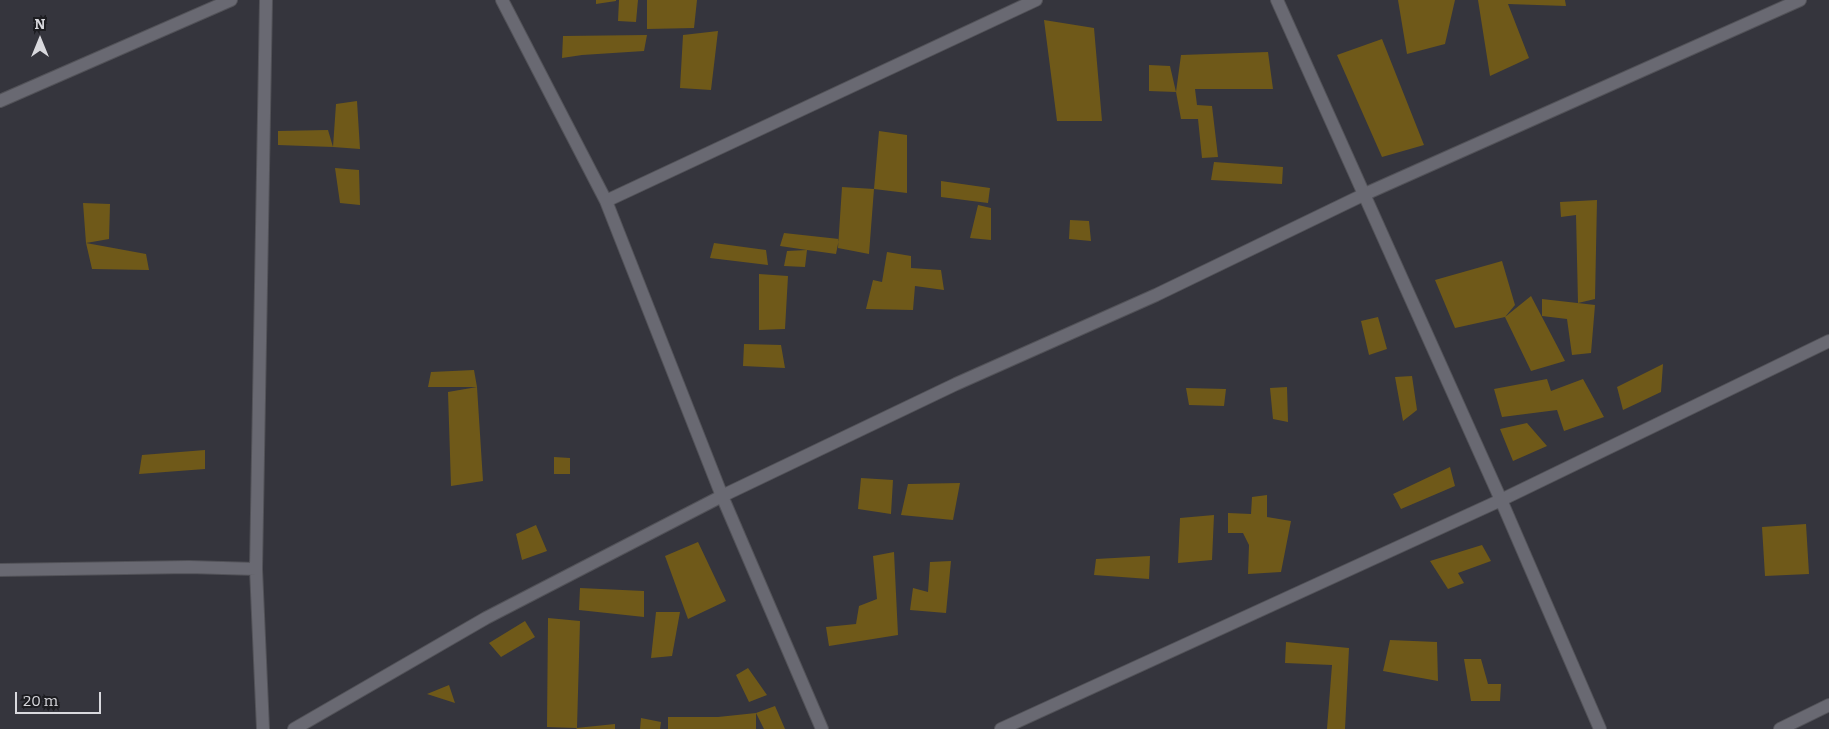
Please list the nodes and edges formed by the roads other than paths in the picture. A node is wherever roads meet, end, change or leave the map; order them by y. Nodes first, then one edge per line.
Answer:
1 (232, 0) edge
2 (266, 0) edge
3 (502, 0) edge
4 (1036, 0) edge
5 (1277, 0) edge
6 (1800, 0) edge
7 (0, 101) edge
8 (1365, 194) junction
9 (606, 201) junction
10 (1829, 341) edge
11 (722, 496) junction
12 (1501, 500) junction
13 (256, 569) junction
14 (0, 570) edge
15 (1829, 705) edge
16 (263, 729) edge
17 (294, 729) edge
18 (822, 729) edge
19 (1001, 729) edge
20 (1600, 729) edge
21 (1780, 729) edge

1 - 7 street
2 - 13 street
3 - 9 street
4 - 9 street
5 - 8 street
6 - 8 street
8 - 11 street
8 - 12 street
9 - 11 street
10 - 12 street
11 - 17 street
11 - 18 street
12 - 19 street
12 - 20 street
13 - 14 street
13 - 16 street
15 - 21 street

